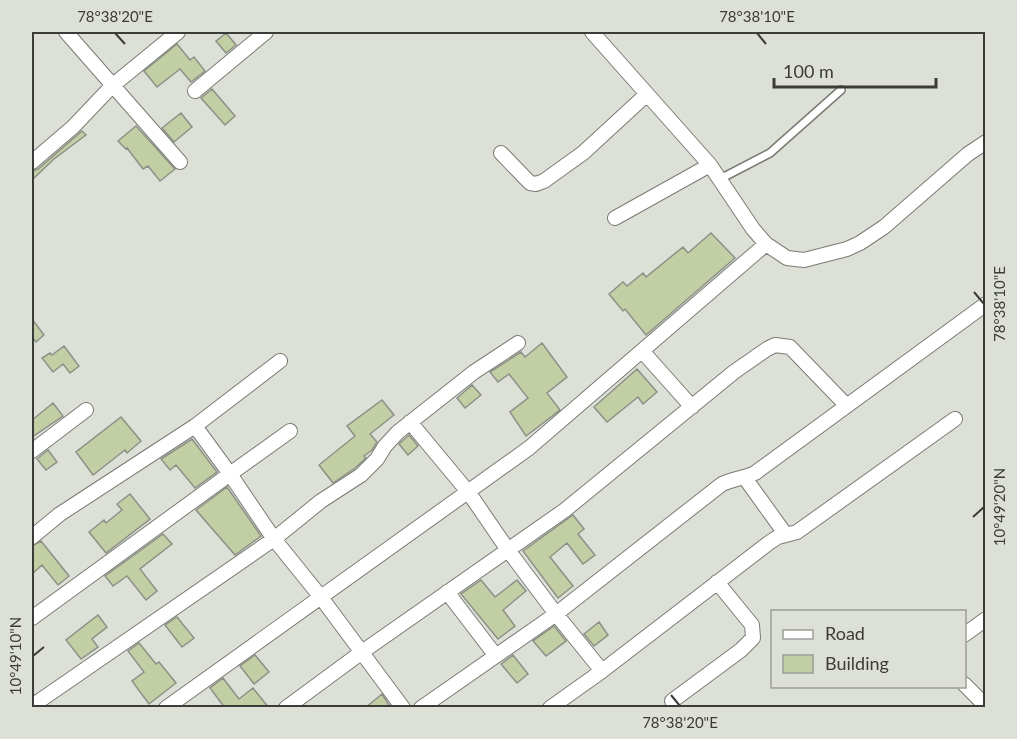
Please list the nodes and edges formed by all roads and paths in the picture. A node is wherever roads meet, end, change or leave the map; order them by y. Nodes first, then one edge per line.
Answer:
1 (66, 32) edge
2 (178, 32) edge
3 (266, 32) edge
4 (592, 32) edge
5 (112, 86) junction
6 (841, 90) dead end
7 (195, 91) dead end
8 (646, 95) junction
9 (986, 142) edge
10 (501, 153) dead end
11 (32, 162) edge
12 (180, 162) dead end
13 (710, 165) junction
14 (720, 178) junction
15 (615, 218) dead end
16 (766, 244) junction
17 (986, 304) edge
18 (518, 343) dead end
19 (642, 352) junction
20 (280, 361) dead end
21 (846, 405) junction
22 (692, 407) junction
23 (86, 410) dead end
24 (955, 419) dead end
25 (410, 422) junction
26 (195, 426) junction
27 (290, 431) dead end
28 (32, 451) edge
29 (230, 474) junction
30 (745, 478) junction
31 (469, 493) junction
32 (786, 535) junction
33 (32, 537) edge
34 (274, 539) junction
35 (508, 550) junction
36 (717, 582) junction
37 (447, 592) junction
38 (320, 596) junction
39 (556, 614) junction
40 (32, 618) edge
41 (986, 619) edge
42 (966, 634) edge
43 (362, 652) junction
44 (496, 656) junction
45 (602, 671) junction
46 (966, 686) edge
47 (672, 701) dead end
48 (32, 706) edge
49 (986, 706) edge
50 (166, 708) edge
51 (286, 708) edge
52 (403, 708) edge
53 (422, 708) edge
54 (550, 708) edge

1 - 5 street
2 - 5 street
3 - 7 street
4 - 8 street
5 - 11 street
5 - 12 street
6 - 14 lane
8 - 10 street
8 - 13 street
9 - 16 street
13 - 14 street
13 - 15 street
14 - 16 street
16 - 19 street
17 - 21 street
18 - 25 street
19 - 22 street
19 - 31 street
20 - 26 street
21 - 22 street
21 - 30 street
22 - 35 street
23 - 28 street
24 - 32 street
25 - 31 street
25 - 34 street
26 - 29 street
26 - 33 street
27 - 29 street
29 - 34 street
29 - 40 street
30 - 32 street
30 - 39 street
31 - 35 street
31 - 38 street
32 - 36 street
34 - 38 street
34 - 48 street
35 - 37 street
35 - 39 street
36 - 45 street
36 - 47 street
37 - 43 street
37 - 44 street
38 - 43 street
38 - 50 street
39 - 44 street
39 - 45 street
41 - 42 street
43 - 51 street
43 - 52 street
44 - 53 street
45 - 54 street
46 - 49 street

